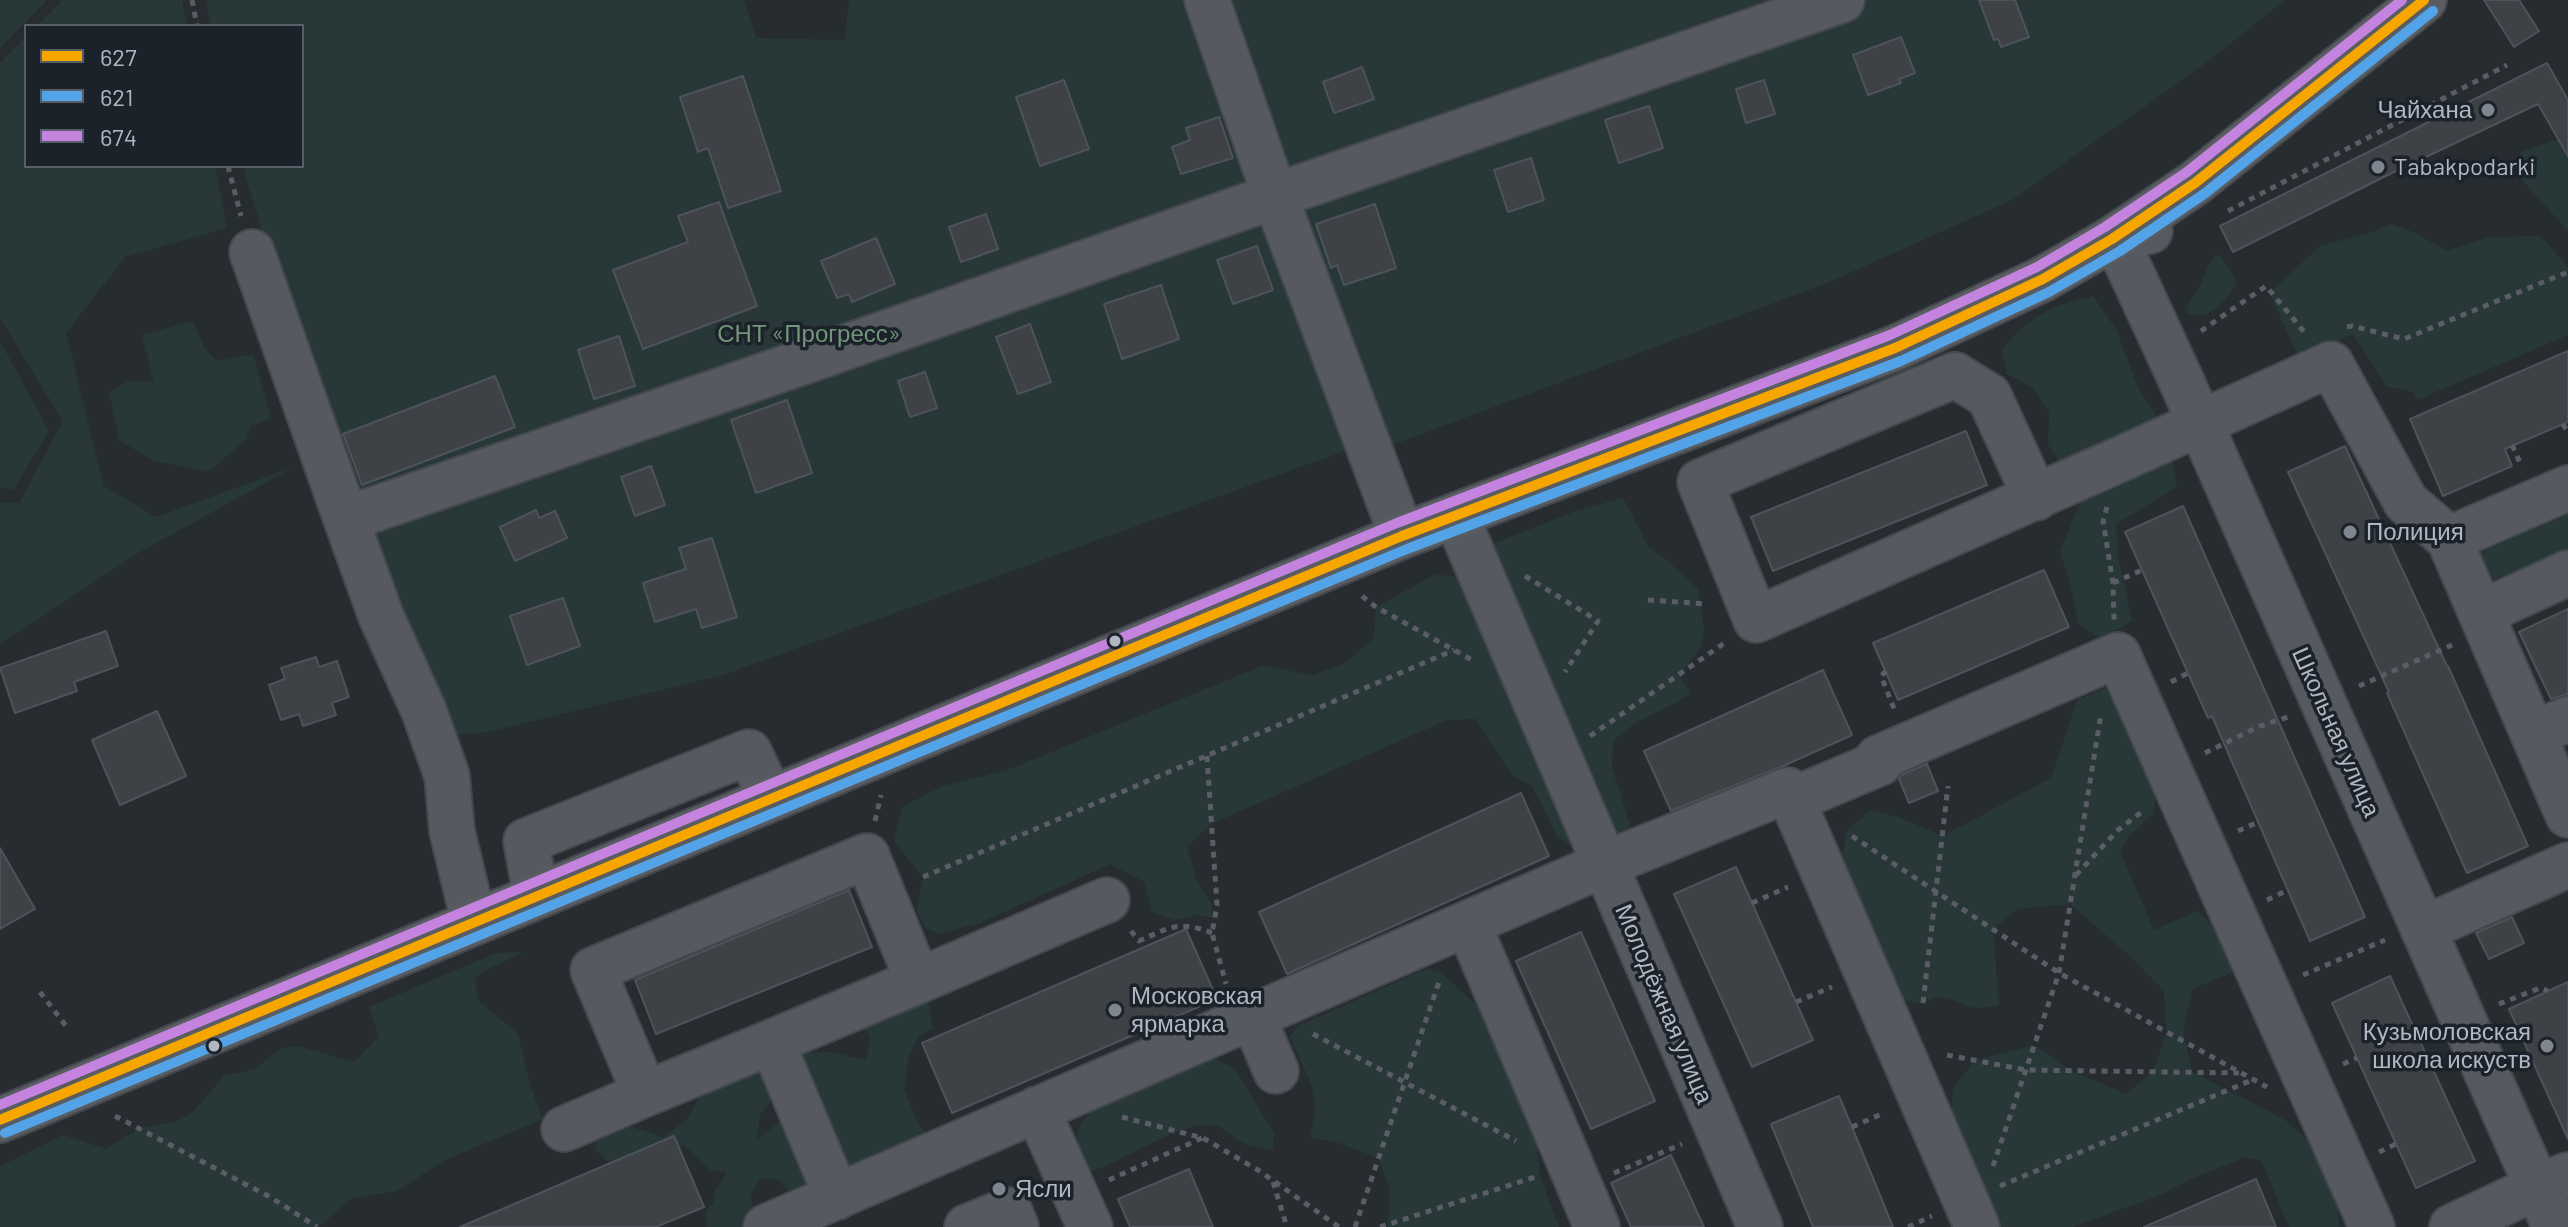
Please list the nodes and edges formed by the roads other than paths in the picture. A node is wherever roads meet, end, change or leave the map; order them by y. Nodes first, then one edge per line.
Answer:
1 (1207, 0) edge
2 (1842, 0) edge
3 (2401, 7) edge
4 (1275, 196) junction
5 (2215, 206) road end
6 (2112, 239) junction
7 (252, 252) road end
8 (2200, 424) junction
9 (2568, 488) edge
10 (2036, 498) junction
11 (1456, 516) junction
12 (346, 519) junction
13 (1402, 536) junction
14 (2449, 539) junction
15 (2568, 573) edge
16 (2481, 613) junction
17 (2551, 727) edge
18 (1792, 800) junction
19 (2568, 815) edge
20 (1605, 864) junction
21 (2568, 865) edge
22 (1107, 900) road end
23 (474, 922) junction
24 (1462, 926) junction
25 (2406, 934) junction
26 (918, 981) junction
27 (1253, 1016) junction
28 (772, 1042) junction
29 (1276, 1071) dead end
30 (645, 1094) junction
31 (1037, 1109) junction
32 (0, 1120) edge
33 (564, 1129) dead end
34 (2552, 1181) edge
35 (837, 1197) junction
36 (1589, 1208) edge
37 (1082, 1211) edge
38 (1979, 1215) edge
39 (766, 1227) edge
40 (967, 1227) edge
41 (1016, 1227) edge
42 (1760, 1227) edge
43 (2372, 1227) edge
44 (2452, 1227) edge
45 (2555, 1227) edge

1 - 4 street
2 - 4 street
3 - 6 main road
4 - 12 street
4 - 13 street
5 - 6 street
6 - 8 street, Школьная улица
6 - 11 main road
7 - 12 street
8 - 10 street
8 - 14 street
8 - 25 street, Школьная улица
9 - 14 street
10 - 10 street
11 - 13 main road
11 - 20 street, Молодёжная улица
12 - 23 street
13 - 23 main road
14 - 16 street
15 - 16 street
16 - 17 street
17 - 19 street
18 - 20 street
18 - 38 street
18 - 43 street
20 - 24 street
20 - 42 street, Молодёжная улица
21 - 25 street
22 - 26 street
23 - 32 main road
24 - 27 street
24 - 36 street
25 - 34 street, Школьная улица
26 - 28 street
26 - 30 street
27 - 29 street
27 - 31 street
28 - 30 street
28 - 35 street
30 - 33 street
31 - 35 street
31 - 37 street
34 - 44 street
34 - 45 street, Школьная улица
35 - 39 street
40 - 41 street

